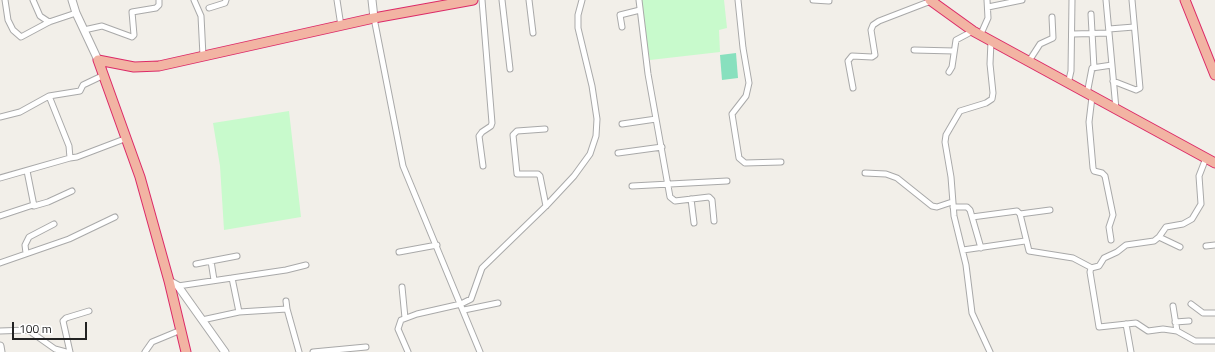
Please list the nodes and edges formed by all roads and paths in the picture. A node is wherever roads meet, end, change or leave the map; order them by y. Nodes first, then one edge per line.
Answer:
1 (4, 0) edge
2 (33, 0) edge
3 (72, 0) edge
4 (159, 0) edge
5 (194, 0) edge
6 (226, 0) edge
7 (337, 0) edge
8 (372, 0) edge
9 (473, 0) edge
10 (482, 0) edge
11 (502, 0) edge
12 (529, 0) edge
13 (582, 0) edge
14 (639, 0) edge
15 (738, 0) edge
16 (813, 0) edge
17 (930, 0) edge
18 (987, 0) edge
19 (1022, 0) edge
20 (1072, 0) edge
21 (1106, 0) edge
22 (1132, 0) edge
23 (1185, 0) edge
24 (830, 1) edge
25 (1015, 1) edge
26 (988, 7) junction
27 (209, 8) dead end
28 (640, 10) junction
29 (76, 12) junction
30 (1091, 14) dead end
31 (1052, 17) dead end
32 (374, 18) junction
33 (49, 22) junction
34 (341, 26) junction
35 (622, 27) dead end
36 (1134, 27) junction
37 (84, 30) junction
38 (1109, 31) junction
39 (533, 33) dead end
40 (1092, 33) junction
41 (976, 34) junction
42 (1072, 34) junction
43 (991, 41) junction
44 (914, 50) dead end
45 (954, 51) junction
46 (203, 56) junction
47 (98, 60) junction
48 (1029, 61) junction
49 (122, 65) junction
50 (1112, 65) junction
51 (1094, 68) junction
52 (510, 69) dead end
53 (949, 72) dead end
54 (104, 75) junction
55 (1215, 75) edge
56 (1113, 81) junction
57 (1068, 84) junction
58 (853, 88) dead end
59 (1089, 95) junction
60 (49, 96) junction
61 (1116, 109) junction
62 (0, 117) edge
63 (656, 119) junction
64 (622, 124) dead end
65 (545, 129) dead end
66 (127, 138) junction
67 (662, 146) junction
68 (618, 153) dead end
69 (70, 158) junction
70 (1210, 158) edge
71 (781, 162) dead end
72 (1215, 163) edge
73 (483, 166) dead end
74 (27, 171) junction
75 (865, 173) dead end
76 (0, 178) edge
77 (727, 180) dead end
78 (668, 184) junction
79 (632, 186) dead end
80 (72, 191) dead end
81 (691, 199) junction
82 (33, 205) junction
83 (953, 205) junction
84 (546, 206) junction
85 (1050, 210) dead end
86 (1020, 214) junction
87 (0, 216) edge
88 (114, 217) dead end
89 (972, 217) junction
90 (714, 221) dead end
91 (694, 223) dead end
92 (54, 224) dead end
93 (1159, 238) junction
94 (1111, 240) dead end
95 (1026, 241) junction
96 (437, 245) junction
97 (1215, 245) edge
98 (1206, 246) dead end
99 (1180, 247) dead end
100 (981, 248) junction
101 (962, 250) junction
102 (399, 252) dead end
103 (26, 254) junction
104 (237, 256) dead end
105 (211, 261) junction
106 (0, 262) edge
107 (196, 264) dead end
108 (306, 265) dead end
109 (1092, 268) junction
110 (232, 278) junction
111 (214, 280) junction
112 (169, 281) junction
113 (178, 286) junction
114 (402, 287) dead end
115 (286, 301) dead end
116 (498, 303) dead end
117 (461, 304) junction
118 (1191, 304) dead end
119 (1173, 306) dead end
120 (287, 309) junction
121 (464, 310) junction
122 (89, 311) dead end
123 (239, 312) junction
124 (1215, 313) edge
125 (405, 318) junction
126 (202, 320) junction
127 (1176, 322) junction
128 (1189, 322) dead end
129 (1126, 324) junction
130 (181, 330) junction
131 (0, 331) edge
132 (1177, 331) junction
133 (1215, 341) edge
134 (0, 346) edge
135 (366, 346) dead end
136 (1, 352) edge
137 (66, 352) edge
138 (70, 352) edge
139 (145, 352) edge
140 (186, 352) edge
141 (225, 352) edge
142 (299, 352) edge
143 (313, 352) edge
144 (408, 352) edge
145 (480, 352) edge
146 (990, 352) edge
147 (1131, 352) edge

1 - 33 street
2 - 33 street
3 - 29 street
4 - 37 street
5 - 46 street
6 - 27 street
7 - 34 street
8 - 32 street
9 - 32 highway
10 - 73 street
11 - 52 street
12 - 39 street
13 - 84 street
14 - 28 street
15 - 71 street
16 - 24 street
17 - 41 highway
17 - 58 street
18 - 26 street
19 - 25 street
20 - 42 street
21 - 38 street
22 - 36 street
23 - 55 highway
25 - 26 street
26 - 41 street
28 - 35 street
28 - 63 street
29 - 33 street
29 - 37 street
30 - 40 street
31 - 48 street
32 - 34 highway
32 - 96 street
34 - 46 highway
36 - 38 street
36 - 56 street
37 - 47 street
38 - 40 street
38 - 50 street
40 - 42 street
40 - 51 street
41 - 43 highway
41 - 45 street
42 - 57 street
43 - 48 highway
43 - 83 street
44 - 45 street
45 - 53 street
46 - 49 highway
47 - 49 highway
47 - 54 highway
48 - 57 highway
49 - 54 highway
50 - 51 street
50 - 56 street
51 - 59 street
54 - 60 street
54 - 66 highway
56 - 61 street
57 - 59 highway
59 - 61 highway
59 - 94 street
60 - 62 street
60 - 69 street
61 - 70 highway
63 - 64 street
63 - 67 street
65 - 84 street
66 - 69 street
66 - 112 highway
67 - 68 street
67 - 78 street
69 - 74 street
70 - 72 highway
70 - 93 street
74 - 76 street
74 - 82 street
75 - 83 street
77 - 78 street
78 - 79 street
78 - 81 street
80 - 82 street
81 - 90 street
81 - 91 street
82 - 87 street
83 - 89 street
83 - 101 street
84 - 117 street
85 - 86 street
86 - 89 street
86 - 95 street
88 - 103 street
89 - 100 street
92 - 103 street
93 - 99 street
93 - 109 street
95 - 100 street
95 - 109 street
96 - 102 street
96 - 117 street
97 - 98 street
100 - 101 street
101 - 146 street
103 - 106 street
104 - 105 street
105 - 107 street
105 - 111 street
108 - 110 street
109 - 129 street
110 - 111 street
110 - 123 street
111 - 113 street
112 - 113 street
112 - 130 highway
113 - 126 street
114 - 125 street
115 - 120 street
116 - 121 street
117 - 121 street
117 - 125 street
118 - 124 street
119 - 127 street
120 - 123 street
120 - 142 street
121 - 145 street
122 - 138 street
123 - 126 street
125 - 144 street
126 - 141 street
127 - 128 street
127 - 132 street
129 - 132 street
129 - 147 street
130 - 139 street
130 - 140 highway
131 - 137 street
132 - 133 street
134 - 136 street
135 - 143 street

